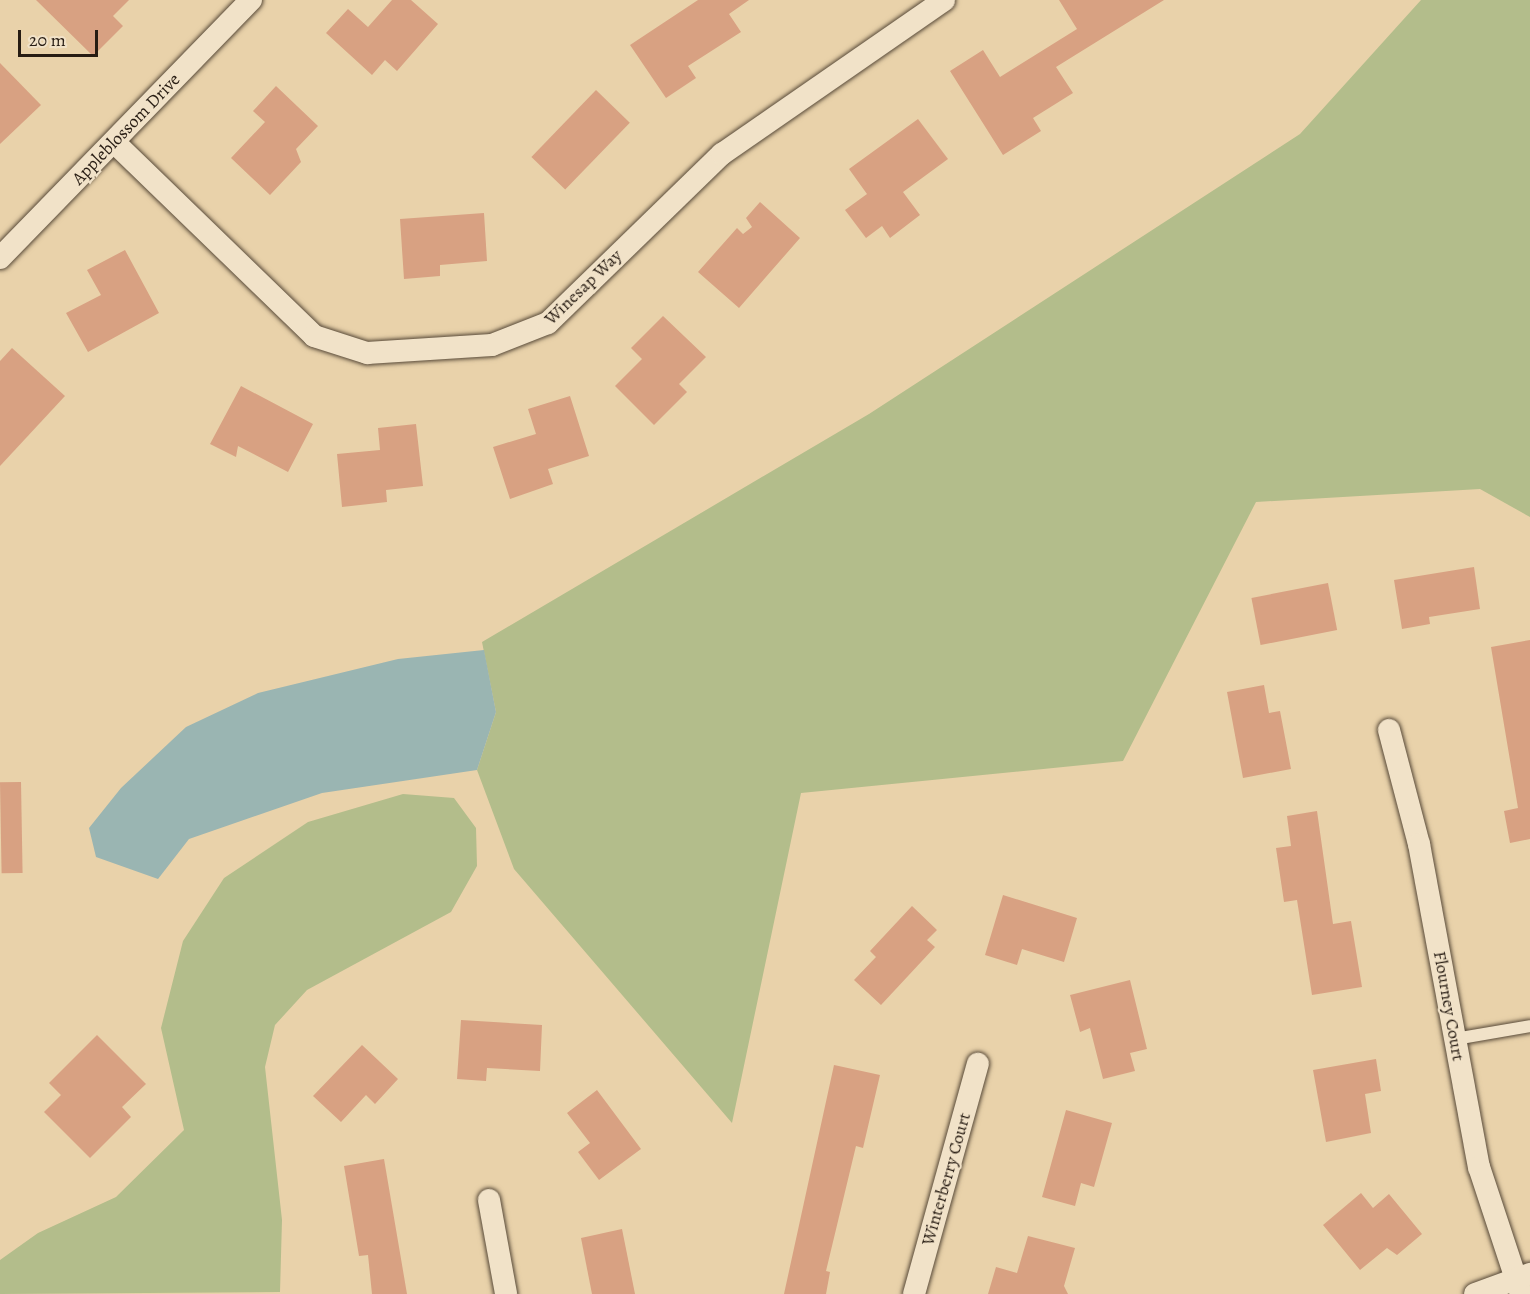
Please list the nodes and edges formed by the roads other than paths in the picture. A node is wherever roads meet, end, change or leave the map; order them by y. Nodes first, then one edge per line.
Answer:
1 (251, 0) edge
2 (944, 0) edge
3 (114, 142) junction
4 (0, 258) edge
5 (1389, 730) dead end
6 (1530, 1026) edge
7 (1455, 1039) junction
8 (978, 1064) dead end
9 (489, 1200) dead end
10 (1522, 1283) edge
11 (506, 1294) edge
12 (914, 1294) edge
13 (1475, 1294) edge

1 - 3 street, Appleblossom Drive
2 - 3 street, Winesap Way
3 - 4 street, Appleblossom Drive
5 - 7 street, Flourney Court
6 - 7 lane
7 - 10 street, Flourney Court
8 - 12 street, Winterberry Court
9 - 11 street
10 - 13 street

